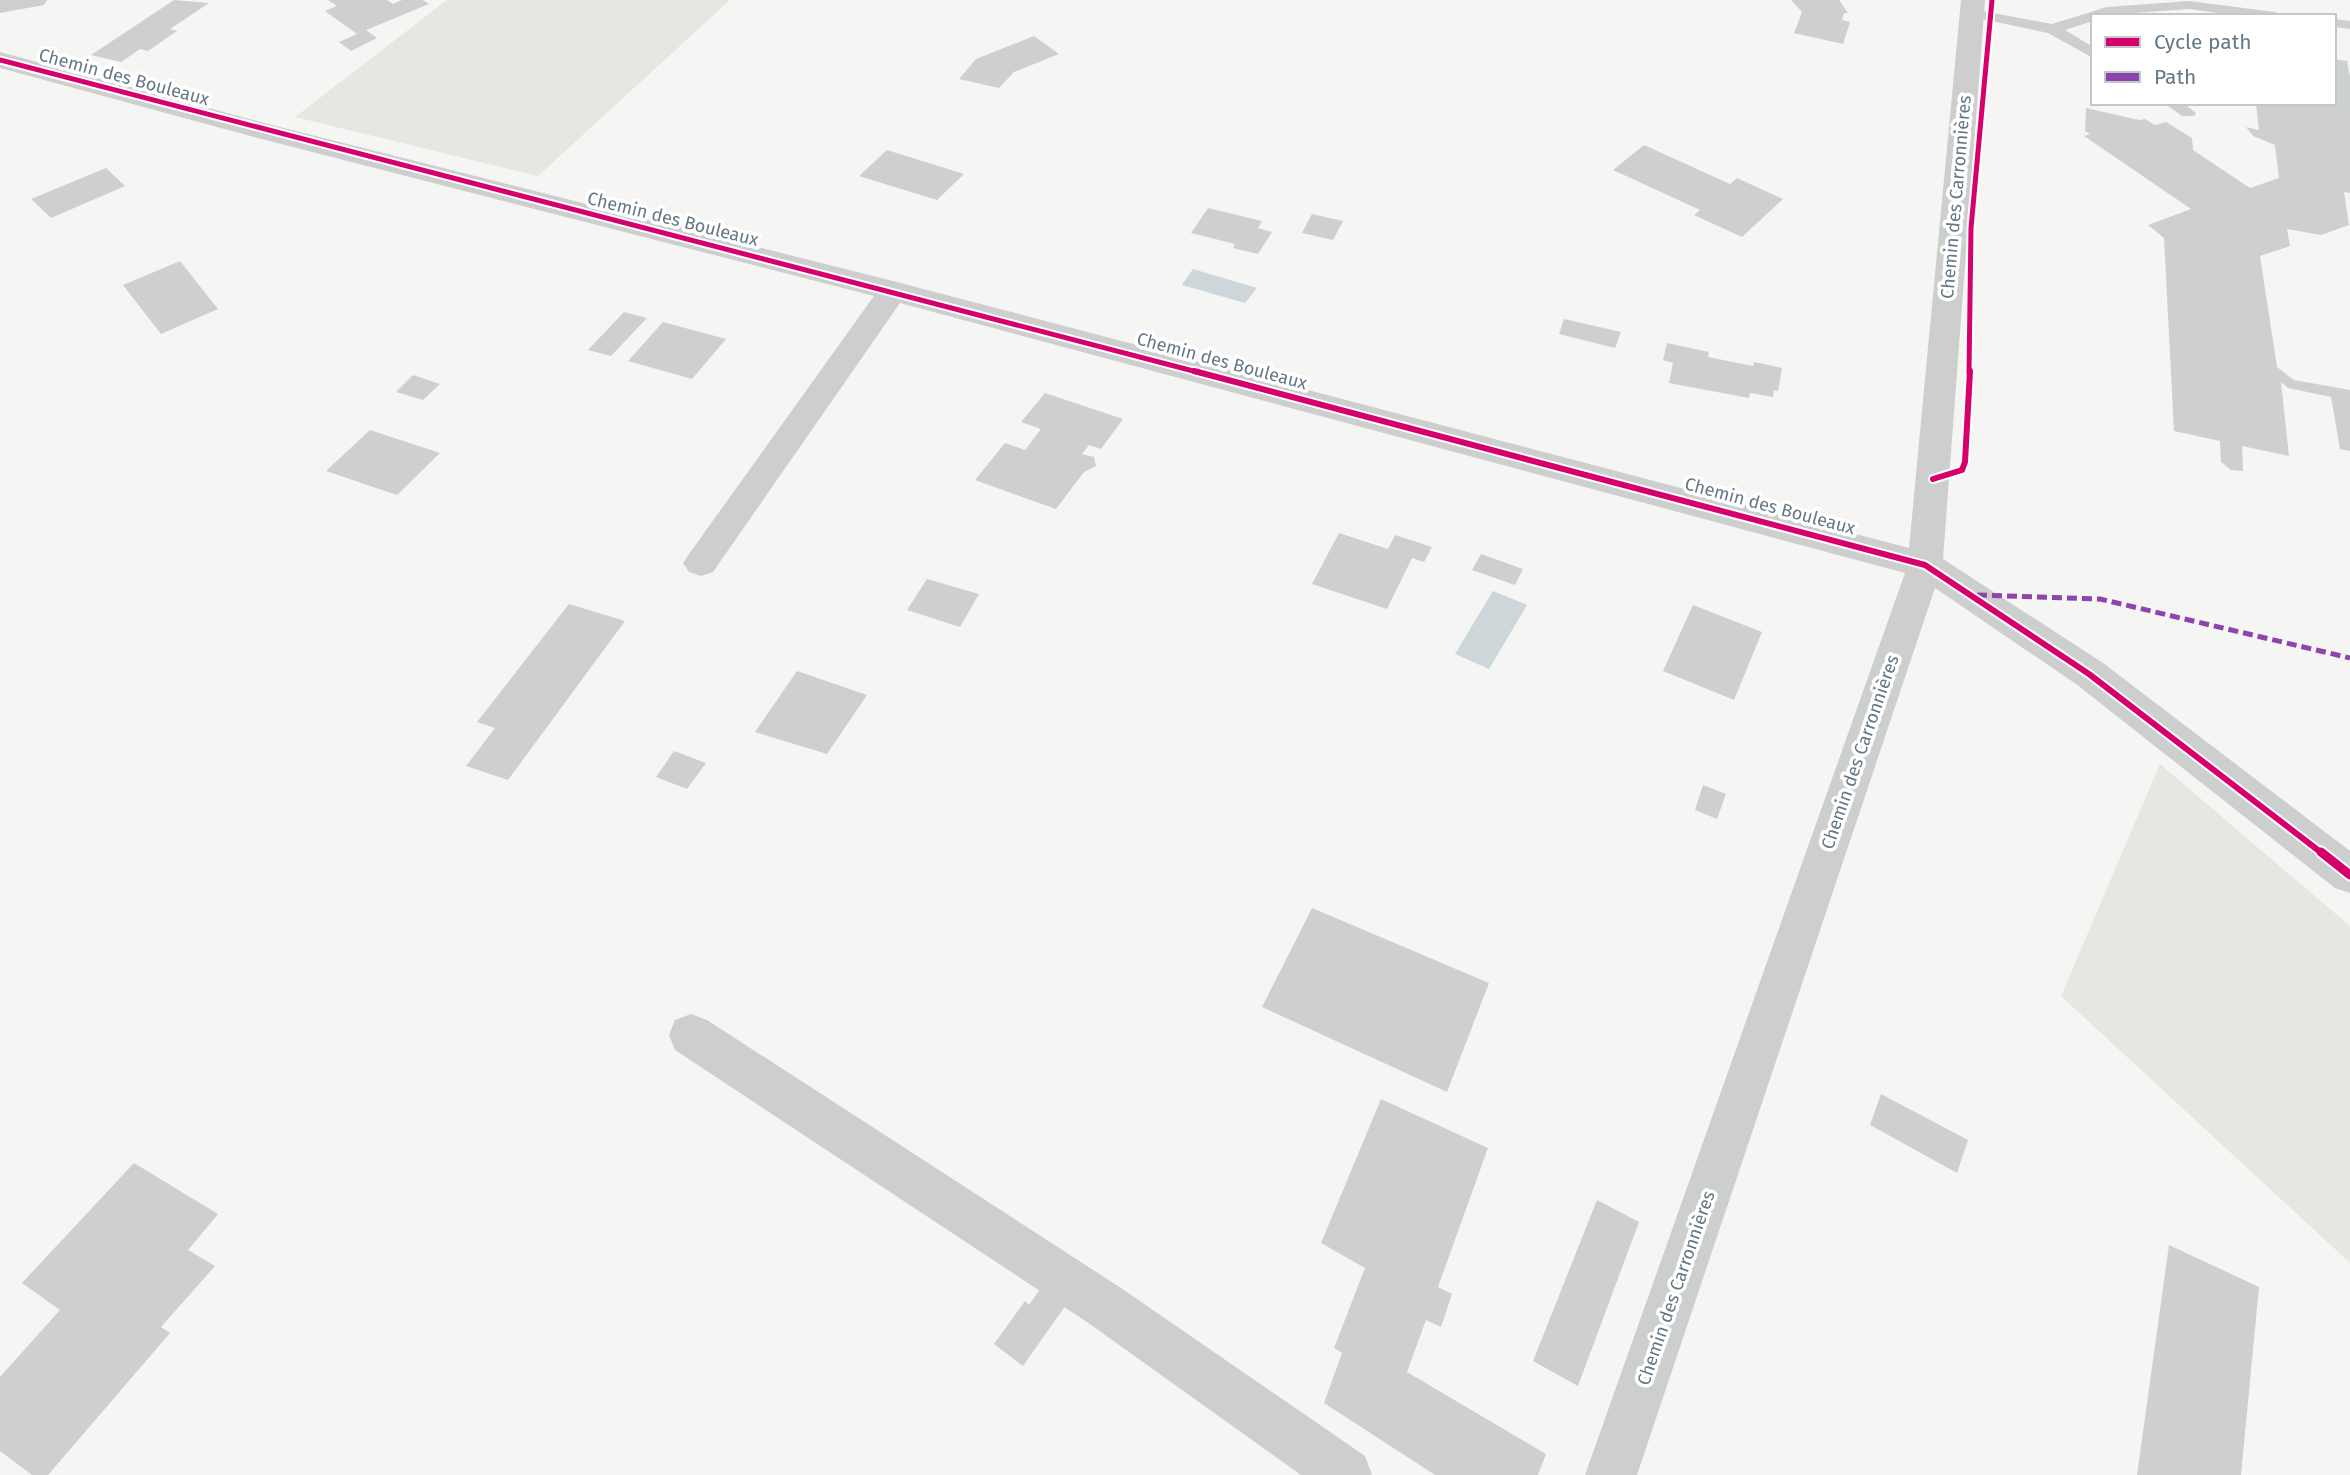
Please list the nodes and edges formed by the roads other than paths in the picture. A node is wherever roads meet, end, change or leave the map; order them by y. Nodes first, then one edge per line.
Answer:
1 (35, 0) edge
2 (0, 6) edge
3 (1973, 7) edge
4 (2098, 14) edge
5 (2259, 14) edge
6 (2091, 16) edge
7 (2053, 29) junction
8 (2091, 53) edge
9 (0, 60) edge
10 (2175, 105) edge
11 (2189, 113) dead end
12 (893, 291) junction
13 (701, 563) dead end
14 (1925, 565) junction
15 (2350, 875) edge
16 (691, 1035) dead end
17 (1346, 1475) edge
18 (1611, 1475) edge

1 - 2 street
3 - 7 lane
3 - 14 street, Chemin des Carronnières
4 - 5 lane
6 - 7 lane
7 - 8 lane
9 - 12 street, Chemin des Bouleaux
10 - 11 lane
12 - 13 street
12 - 14 street, Chemin des Bouleaux
14 - 15 street, Chemin des Bouleaux
14 - 18 street, Chemin des Carronnières
16 - 17 street

